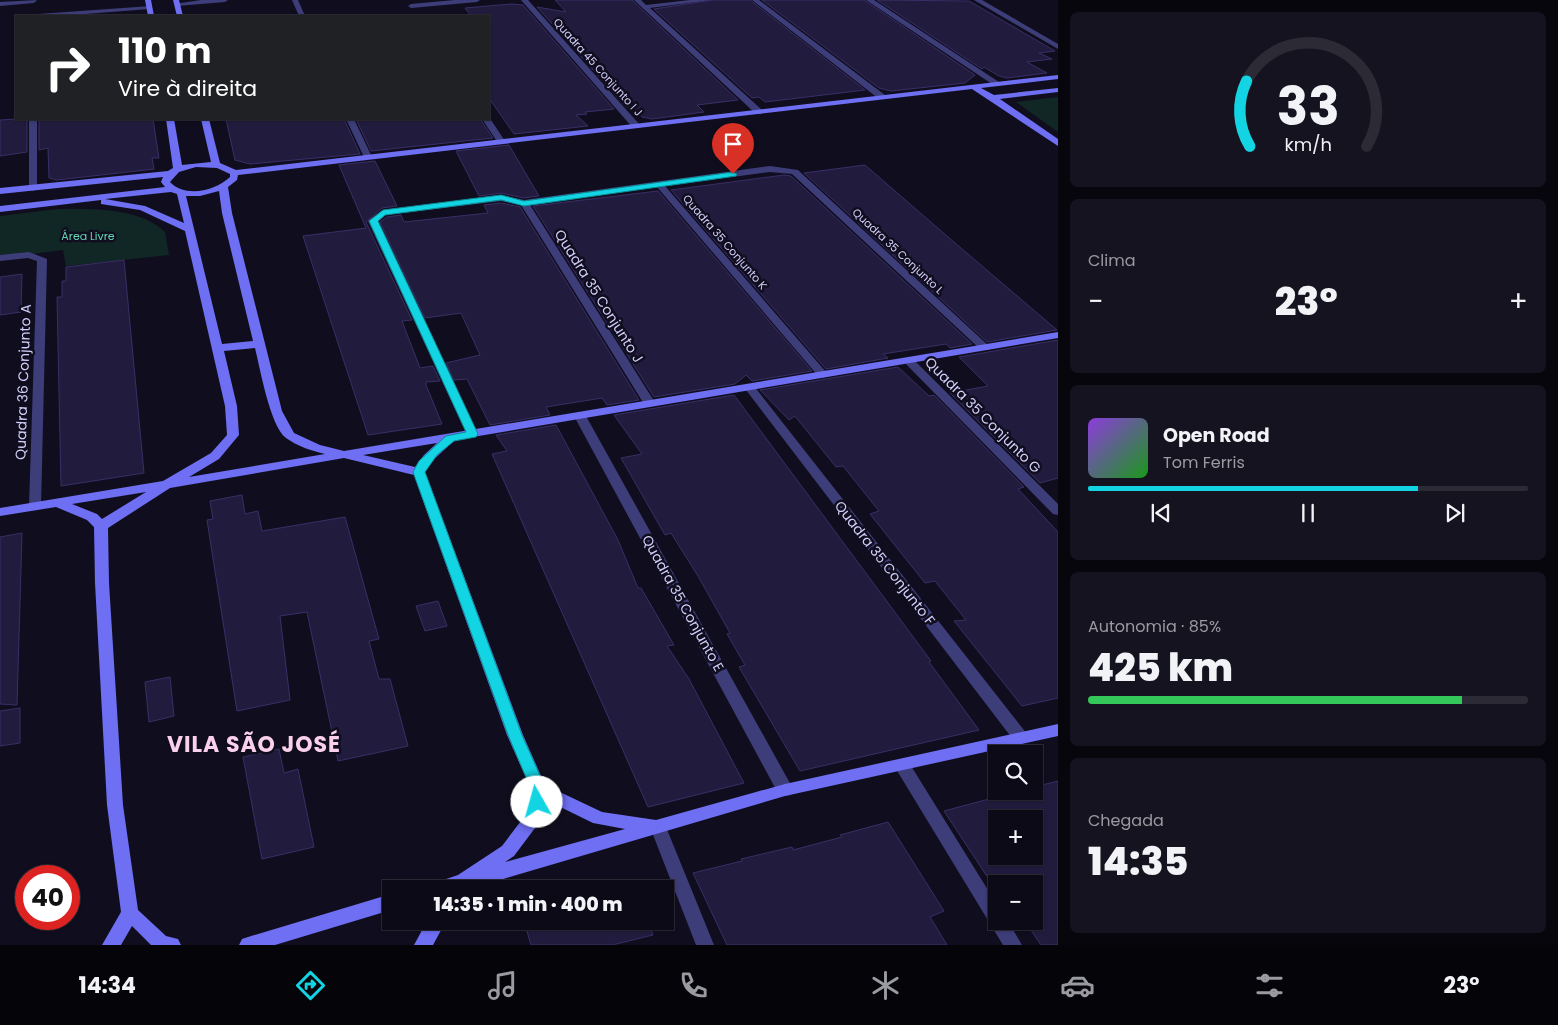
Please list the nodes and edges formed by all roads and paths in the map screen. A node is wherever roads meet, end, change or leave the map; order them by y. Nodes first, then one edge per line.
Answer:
1 (34, 0) edge
2 (225, 0) edge
3 (295, 0) edge
4 (478, 0) edge
5 (524, 0) edge
6 (637, 0) edge
7 (708, 0) edge
8 (755, 0) edge
9 (869, 0) edge
10 (977, 0) edge
11 (176, 2) edge
12 (409, 3) edge
13 (0, 4) edge
14 (148, 4) edge
15 (644, 6) junction
16 (34, 15) edge
17 (47, 15) edge
18 (180, 15) edge
19 (302, 15) edge
20 (416, 15) edge
21 (1058, 47) edge
22 (1058, 77) edge
23 (998, 84) junction
24 (973, 87) junction
25 (1058, 90) edge
26 (882, 97) junction
27 (993, 98) junction
28 (759, 112) junction
29 (33, 120) edge
30 (170, 120) edge
31 (205, 120) edge
32 (350, 120) edge
33 (487, 120) edge
34 (636, 126) junction
35 (501, 141) junction
36 (1058, 143) edge
37 (368, 157) junction
38 (216, 165) junction
39 (178, 169) junction
40 (795, 172) joint
41 (234, 173) junction
42 (170, 174) junction
43 (659, 184) junction
44 (223, 187) junction
45 (33, 188) junction
46 (176, 191) junction
47 (0, 192) edge
48 (69, 201) junction
49 (524, 203) junction
50 (0, 210) edge
51 (191, 230) junction
52 (0, 258) edge
53 (1058, 335) edge
54 (259, 344) junction
55 (218, 348) junction
56 (985, 348) junction
57 (909, 361) junction
58 (823, 375) junction
59 (750, 388) junction
60 (650, 404) junction
61 (580, 416) junction
62 (472, 434) junction
63 (450, 438) junction
64 (348, 455) junction
65 (419, 472) junction
66 (166, 484) junction
67 (56, 502) junction
68 (35, 506) junction
69 (1058, 511) edge
70 (0, 512) edge
71 (101, 526) junction
72 (1058, 730) edge
73 (1021, 738) junction
74 (902, 765) junction
75 (539, 789) junction
76 (786, 790) junction
77 (658, 827) junction
78 (469, 880) edge
79 (479, 880) edge
80 (382, 905) edge
81 (988, 905) edge
82 (130, 913) junction
83 (432, 930) edge
84 (1004, 930) edge
85 (111, 945) edge
86 (172, 945) edge
87 (248, 945) edge
88 (423, 945) edge
89 (705, 945) edge
90 (1013, 945) edge

1 - 13 street
1 - 16 street
2 - 11 street
3 - 19 street
4 - 12 street
5 - 34 street, Quadra 45 Conjunto I J
6 - 15 street
7 - 15 street
8 - 26 street
9 - 23 street
10 - 21 street
11 - 18 street
12 - 20 street
14 - 17 street
15 - 28 street
22 - 23 street
23 - 24 street
24 - 26 street
24 - 27 street
25 - 27 street
26 - 28 street
27 - 36 street
28 - 34 street
29 - 45 street
30 - 39 street
31 - 38 street
32 - 37 street
33 - 35 street
34 - 35 street
35 - 37 street
37 - 41 street
38 - 39 street
38 - 41 street
39 - 42 street
40 - 43 street, Quadra 35 Conjunto K
40 - 56 street, Quadra 35 Conjunto L
41 - 44 street
42 - 45 street
42 - 46 street
43 - 49 street
43 - 58 street, Quadra 35 Conjunto K
44 - 46 street
44 - 54 street
45 - 47 street
46 - 48 street
46 - 51 street
48 - 50 street
48 - 51 street
49 - 60 street, Quadra 35 Conjunto J
49 - 62 street
51 - 55 street
52 - 68 street, Quadra 36 Conjunto A
53 - 56 street
54 - 55 street
54 - 64 street
55 - 66 street
56 - 57 street
57 - 58 street
57 - 69 street, Quadra 35 Conjunto G
58 - 59 street
59 - 60 street
59 - 73 street, Quadra 35 Conjunto F
60 - 61 street
61 - 62 street
61 - 76 street, Quadra 35 Conjunto E
62 - 63 street
63 - 64 street
63 - 65 street
64 - 65 street
64 - 66 street
65 - 75 street
66 - 67 street
66 - 71 street
67 - 68 street
67 - 71 street
68 - 70 street
71 - 82 street
72 - 73 street
73 - 74 street
74 - 76 street
74 - 81 street
75 - 77 street
75 - 78 street
76 - 77 street
77 - 79 street
77 - 89 street
80 - 87 street
82 - 85 street
82 - 86 street
83 - 88 street
84 - 90 street

